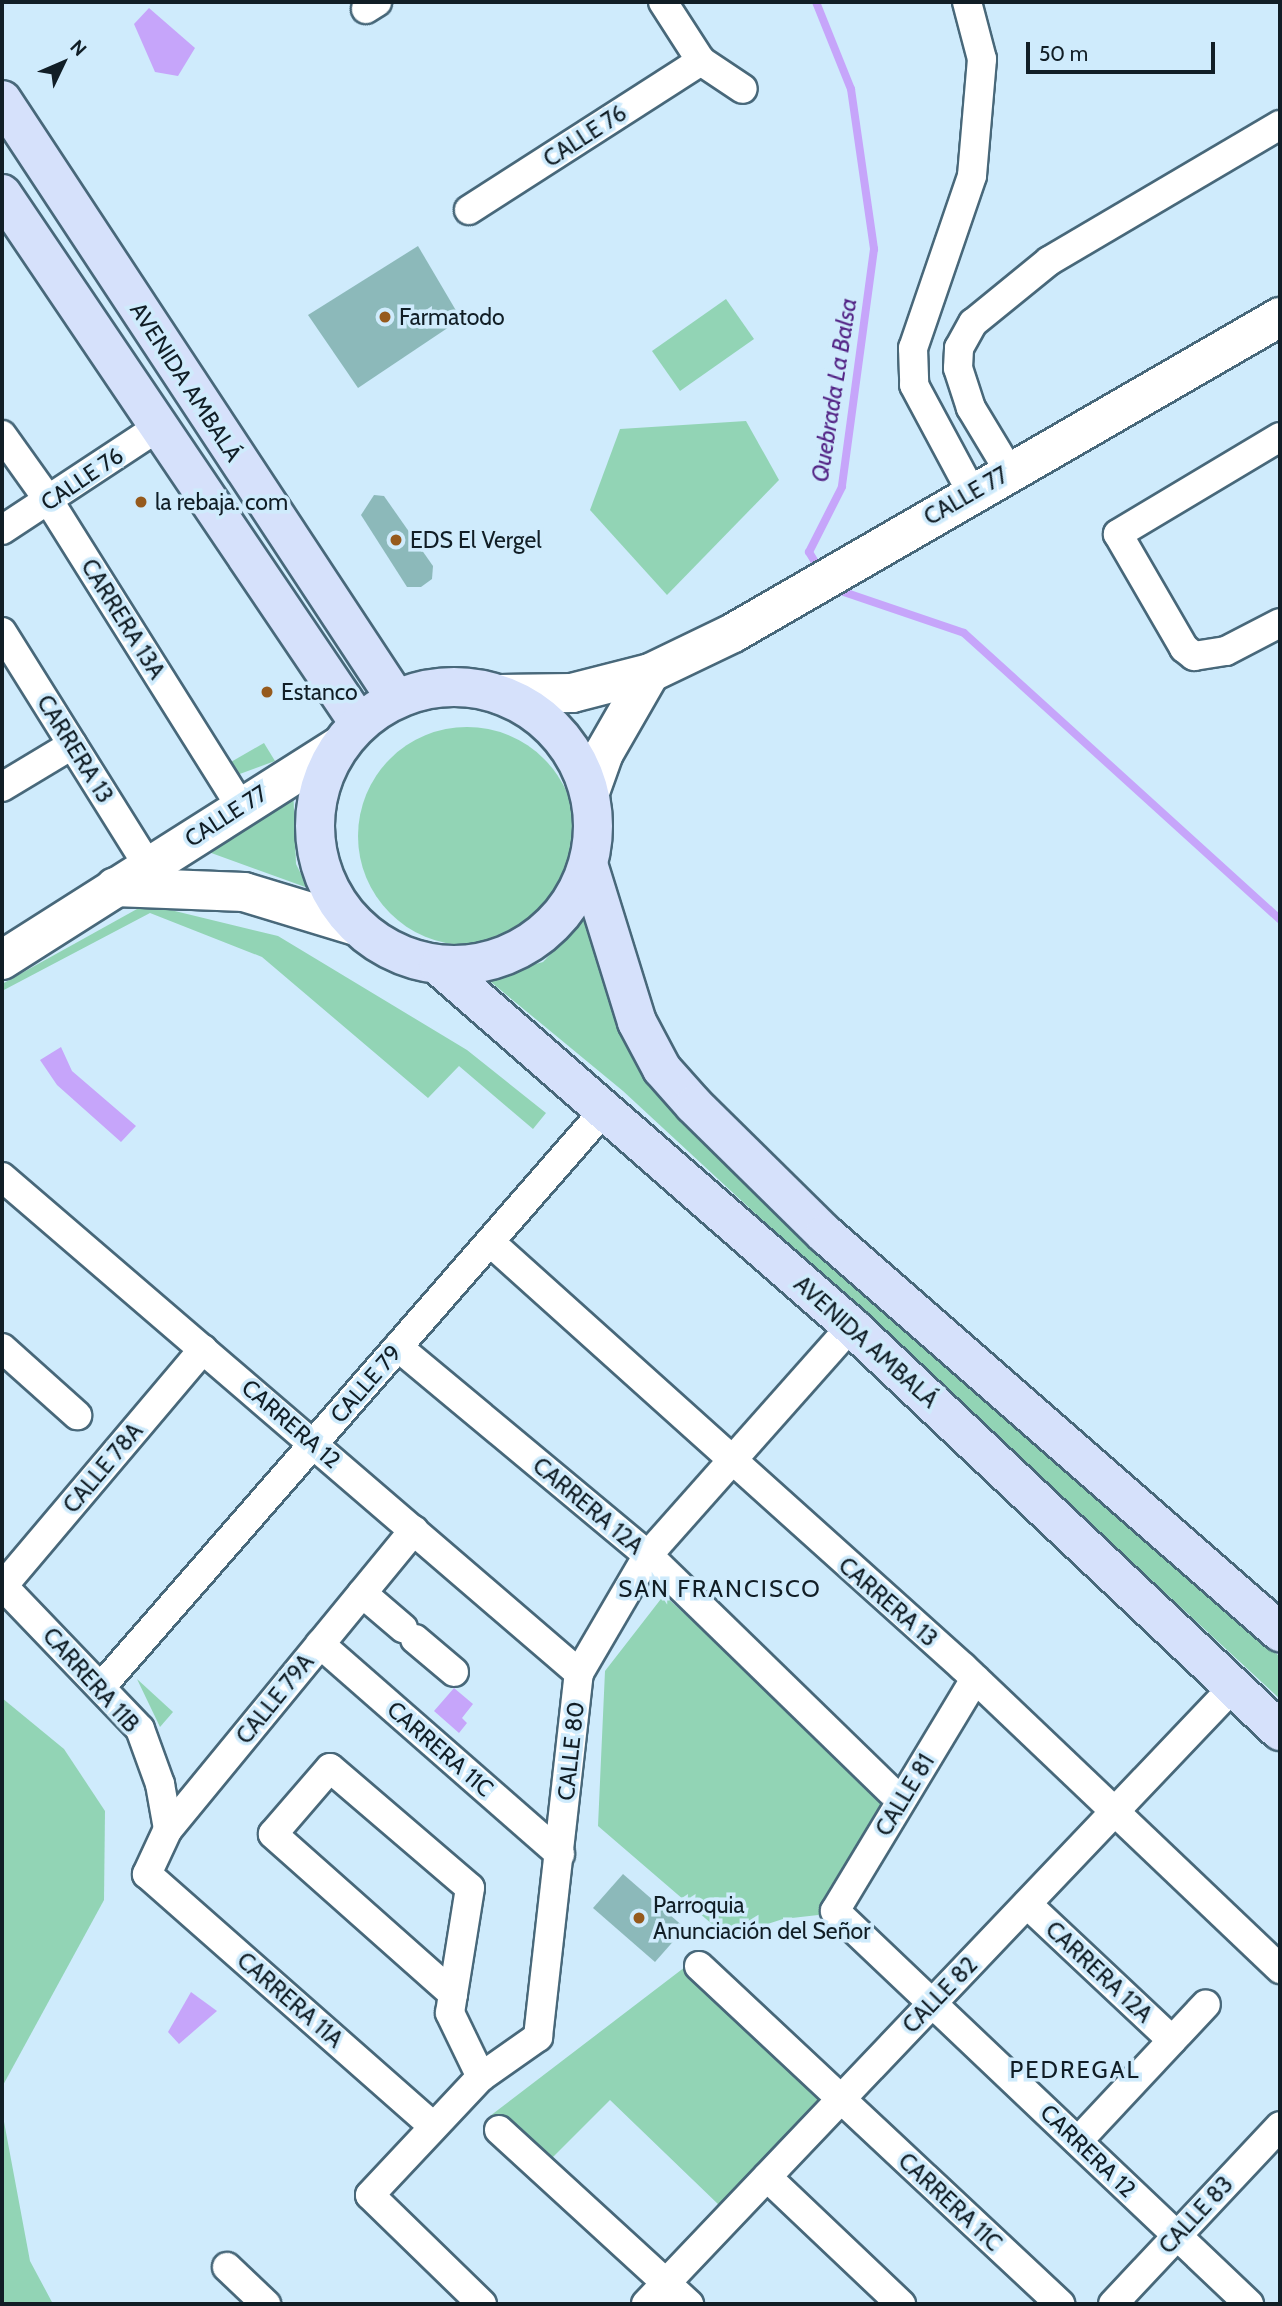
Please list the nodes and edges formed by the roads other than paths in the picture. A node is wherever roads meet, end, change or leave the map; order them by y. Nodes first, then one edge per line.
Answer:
1 (663, 2) edge
2 (967, 2) edge
3 (701, 61) junction
4 (743, 89) dead end
5 (2, 100) edge
6 (1280, 125) edge
7 (2, 194) edge
8 (469, 210) dead end
9 (1280, 317) edge
10 (160, 426) junction
11 (2, 435) edge
12 (1280, 437) edge
13 (1009, 471) junction
14 (972, 493) junction
15 (50, 502) junction
16 (2, 530) edge
17 (1280, 623) edge
18 (6, 649) edge
19 (650, 673) junction
20 (499, 694) junction
21 (396, 699) junction
22 (349, 735) junction
23 (72, 745) junction
24 (2, 788) edge
25 (590, 792) junction
26 (240, 806) junction
27 (148, 866) junction
28 (589, 867) junction
29 (115, 887) junction
30 (356, 926) junction
31 (2, 960) edge
32 (439, 966) junction
33 (602, 1113) junction
34 (2, 1177) edge
35 (490, 1242) junction
36 (851, 1326) junction
37 (398, 1347) junction
38 (2, 1348) edge
39 (203, 1349) junction
40 (77, 1415) dead end
41 (314, 1444) junction
42 (730, 1463) junction
43 (414, 1530) junction
44 (648, 1555) junction
45 (2, 1586) edge
46 (362, 1593) junction
47 (1280, 1632) edge
48 (320, 1644) junction
49 (454, 1672) dead end
50 (579, 1673) junction
51 (975, 1679) junction
52 (1235, 1685) junction
53 (102, 1686) junction
54 (1280, 1731) edge
55 (891, 1791) dead end
56 (1114, 1813) junction
57 (168, 1829) junction
58 (561, 1854) junction
59 (147, 1874) joint
60 (1027, 1904) junction
61 (835, 1911) joint
62 (699, 1966) dead end
63 (1280, 1969) edge
64 (453, 1994) junction
65 (932, 2003) junction
66 (1206, 2004) dead end
67 (1172, 2040) junction
68 (481, 2077) junction
69 (841, 2100) junction
70 (432, 2125) junction
71 (1280, 2126) edge
72 (499, 2130) dead end
73 (1078, 2141) junction
74 (767, 2177) junction
75 (1176, 2236) junction
76 (227, 2267) dead end
77 (666, 2283) junction
78 (266, 2304) edge
79 (482, 2304) edge
80 (646, 2304) edge
81 (689, 2304) edge
82 (901, 2304) edge
83 (1060, 2304) edge
84 (1113, 2304) edge
85 (1249, 2304) edge

1 - 3 street
2 - 14 street
3 - 4 street
3 - 8 street, CALLE 76
5 - 21 main road, AVENIDA AMBALÁ
6 - 13 street
7 - 10 main road, AVENIDA AMBALÁ
9 - 13 street, CALLE 77
10 - 15 street, CALLE 76
10 - 22 main road, AVENIDA AMBALÁ
11 - 15 street, CARRERA 13A
12 - 17 street
13 - 14 street, CALLE 77
14 - 19 street, CALLE 77
15 - 16 street, CALLE 76
15 - 26 street, CARRERA 13A
18 - 23 street, CARRERA 13
19 - 20 street, CALLE 77
19 - 25 street
20 - 21 main road
20 - 25 main road
21 - 22 main road
22 - 26 street, CALLE 77
22 - 30 main road
23 - 24 street
23 - 27 street, CARRERA 13
25 - 28 main road
26 - 27 street, CALLE 77
27 - 29 street, CALLE 77
28 - 32 main road
28 - 47 main road
29 - 30 street
29 - 31 street, CALLE 77
30 - 32 main road
32 - 33 main road, AVENIDA AMBALÁ
33 - 35 street, CALLE 79
33 - 36 main road, AVENIDA AMBALÁ
34 - 39 street, CARRERA 12
35 - 37 street, CALLE 79
35 - 42 street, CARRERA 13
36 - 42 street, CALLE 80
36 - 52 main road, AVENIDA AMBALÁ
37 - 41 street, CALLE 79
37 - 44 street, CARRERA 12A
38 - 40 street
39 - 41 street, CARRERA 12
39 - 45 street, CALLE 78A
41 - 43 street, CARRERA 12
41 - 53 street, CALLE 79
42 - 44 street, CALLE 80
42 - 51 street, CARRERA 13
43 - 46 street, CALLE 79A
43 - 50 street, CARRERA 12
44 - 50 street, CALLE 80
44 - 55 street, CARRERA 12A
45 - 53 street, CARRERA 11B
46 - 48 street, CALLE 79A
46 - 49 street
48 - 57 street, CALLE 79A
48 - 58 street, CARRERA 11C
50 - 58 street, CALLE 80
51 - 56 street, CARRERA 13
51 - 61 street, CALLE 81
52 - 54 main road, AVENIDA AMBALÁ
52 - 56 street, CALLE 82
53 - 57 street, CARRERA 11B
56 - 60 street, CALLE 82
56 - 63 street, CARRERA 13
57 - 59 street, CALLE 79A
58 - 68 street, CALLE 80
59 - 70 street, CARRERA 11A
60 - 65 street, CALLE 82
60 - 67 street, CARRERA 12A
61 - 65 street, CARRERA 12
62 - 69 street, CARRERA 11C
64 - 64 street
64 - 68 street
65 - 69 street, CALLE 82
65 - 73 street, CARRERA 12
66 - 67 street
67 - 73 street
68 - 70 street, CALLE 80
69 - 74 street, CALLE 82
69 - 83 street, CARRERA 11C
70 - 79 street, CALLE 80
71 - 75 street, CALLE 83
72 - 77 street
73 - 75 street, CARRERA 12
74 - 77 street, CALLE 82
74 - 82 street
75 - 84 street, CALLE 83
75 - 85 street, CARRERA 12
76 - 78 street
77 - 80 street, CALLE 82
77 - 81 street

